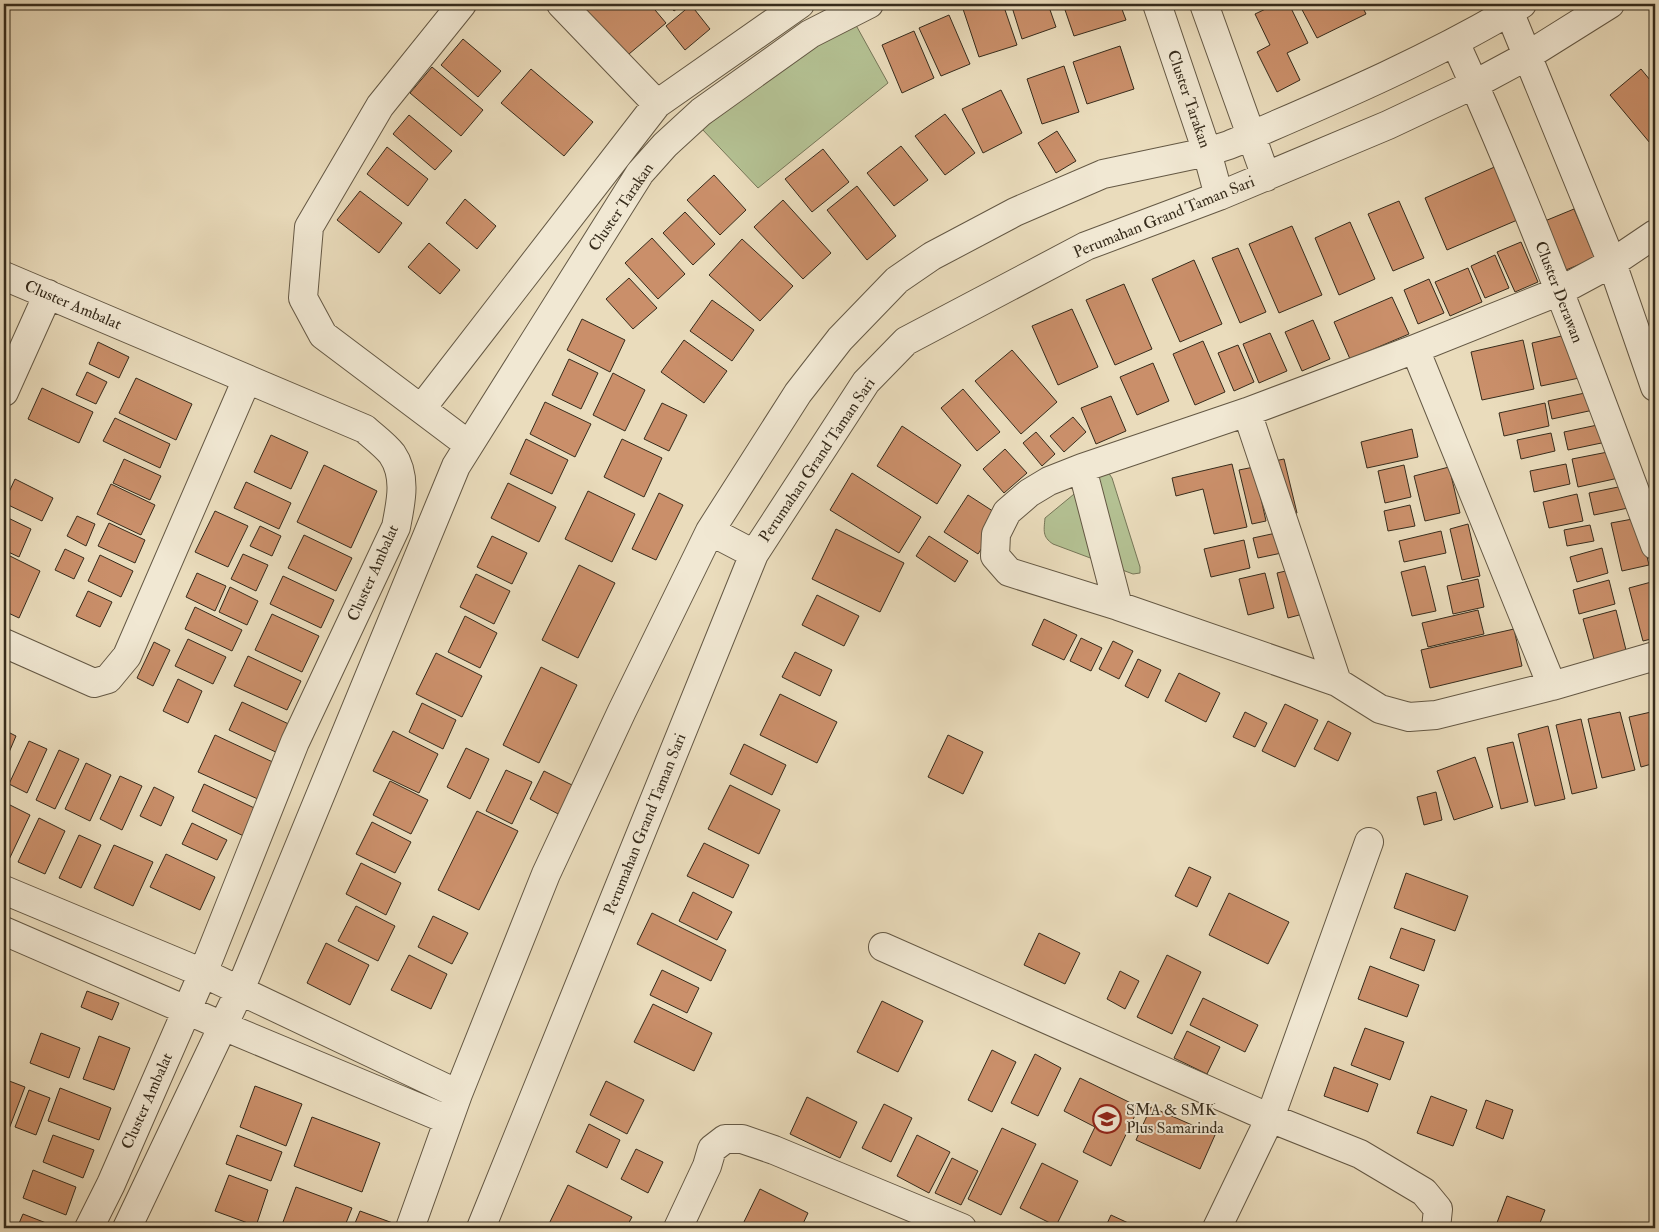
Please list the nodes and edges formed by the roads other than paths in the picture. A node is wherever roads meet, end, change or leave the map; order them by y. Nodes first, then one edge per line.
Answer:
1 (462, 4) edge
2 (561, 4) edge
3 (800, 4) edge
4 (870, 4) edge
5 (1157, 4) edge
6 (1204, 4) edge
7 (1610, 4) edge
8 (1516, 8) edge
9 (1455, 42) junction
10 (1527, 56) junction
11 (1474, 84) junction
12 (657, 104) junction
13 (1252, 135) junction
14 (1207, 152) junction
15 (1266, 177) junction
16 (1219, 196) junction
17 (1655, 234) edge
18 (1612, 262) junction
19 (4, 276) edge
20 (1560, 291) junction
21 (48, 294) junction
22 (1415, 349) junction
23 (247, 379) junction
24 (1655, 387) edge
25 (4, 392) edge
26 (1248, 412) junction
27 (428, 414) junction
28 (469, 445) junction
29 (1082, 468) junction
30 (710, 531) junction
31 (1655, 545) edge
32 (754, 554) junction
33 (1118, 606) junction
34 (4, 643) edge
35 (1655, 656) edge
36 (1337, 682) junction
37 (1552, 686) junction
38 (1369, 842) dead end
39 (4, 890) edge
40 (4, 931) edge
41 (882, 948) dead end
42 (203, 973) junction
43 (240, 990) junction
44 (187, 1010) junction
45 (223, 1026) junction
46 (458, 1094) junction
47 (1270, 1118) junction
48 (448, 1120) junction
49 (89, 1228) edge
50 (127, 1228) edge
51 (410, 1228) edge
52 (481, 1228) edge
53 (678, 1228) edge
54 (962, 1228) edge
55 (1217, 1228) edge
56 (1436, 1228) edge

1 - 27 street
2 - 12 street
3 - 12 street
4 - 28 street, Cluster Tarakan
5 - 14 street, Cluster Tarakan
6 - 13 street
7 - 10 street, Perumahan Grand Taman Sari
8 - 9 street
8 - 10 street
9 - 11 street, Cluster Derawan
9 - 13 street
10 - 11 street, Perumahan Grand Taman Sari
10 - 18 street
11 - 15 street, Perumahan Grand Taman Sari
11 - 20 street, Cluster Derawan
12 - 27 street
13 - 14 street
13 - 15 street
14 - 16 street, Cluster Tarakan
14 - 30 street
15 - 16 street, Perumahan Grand Taman Sari
16 - 32 street, Perumahan Grand Taman Sari
17 - 18 street
18 - 20 street
18 - 24 street
19 - 21 street, Cluster Ambalat
20 - 22 street
20 - 31 street, Cluster Derawan
21 - 23 street, Cluster Ambalat
21 - 25 street
22 - 26 street
22 - 37 street
23 - 34 street
23 - 42 street, Cluster Ambalat
26 - 29 street
26 - 36 street
27 - 28 street
28 - 43 street
29 - 33 street
29 - 33 street
30 - 32 street
30 - 46 street
32 - 52 street, Perumahan Grand Taman Sari
33 - 36 street
35 - 37 street
36 - 37 street
38 - 47 street
39 - 42 street
40 - 44 street
41 - 47 street
42 - 43 street
42 - 44 street, Cluster Ambalat
43 - 45 street
43 - 46 street
44 - 45 street
44 - 49 street, Cluster Ambalat
45 - 48 street
45 - 50 street
46 - 48 street
47 - 55 street
47 - 56 street
48 - 51 street
53 - 54 street

